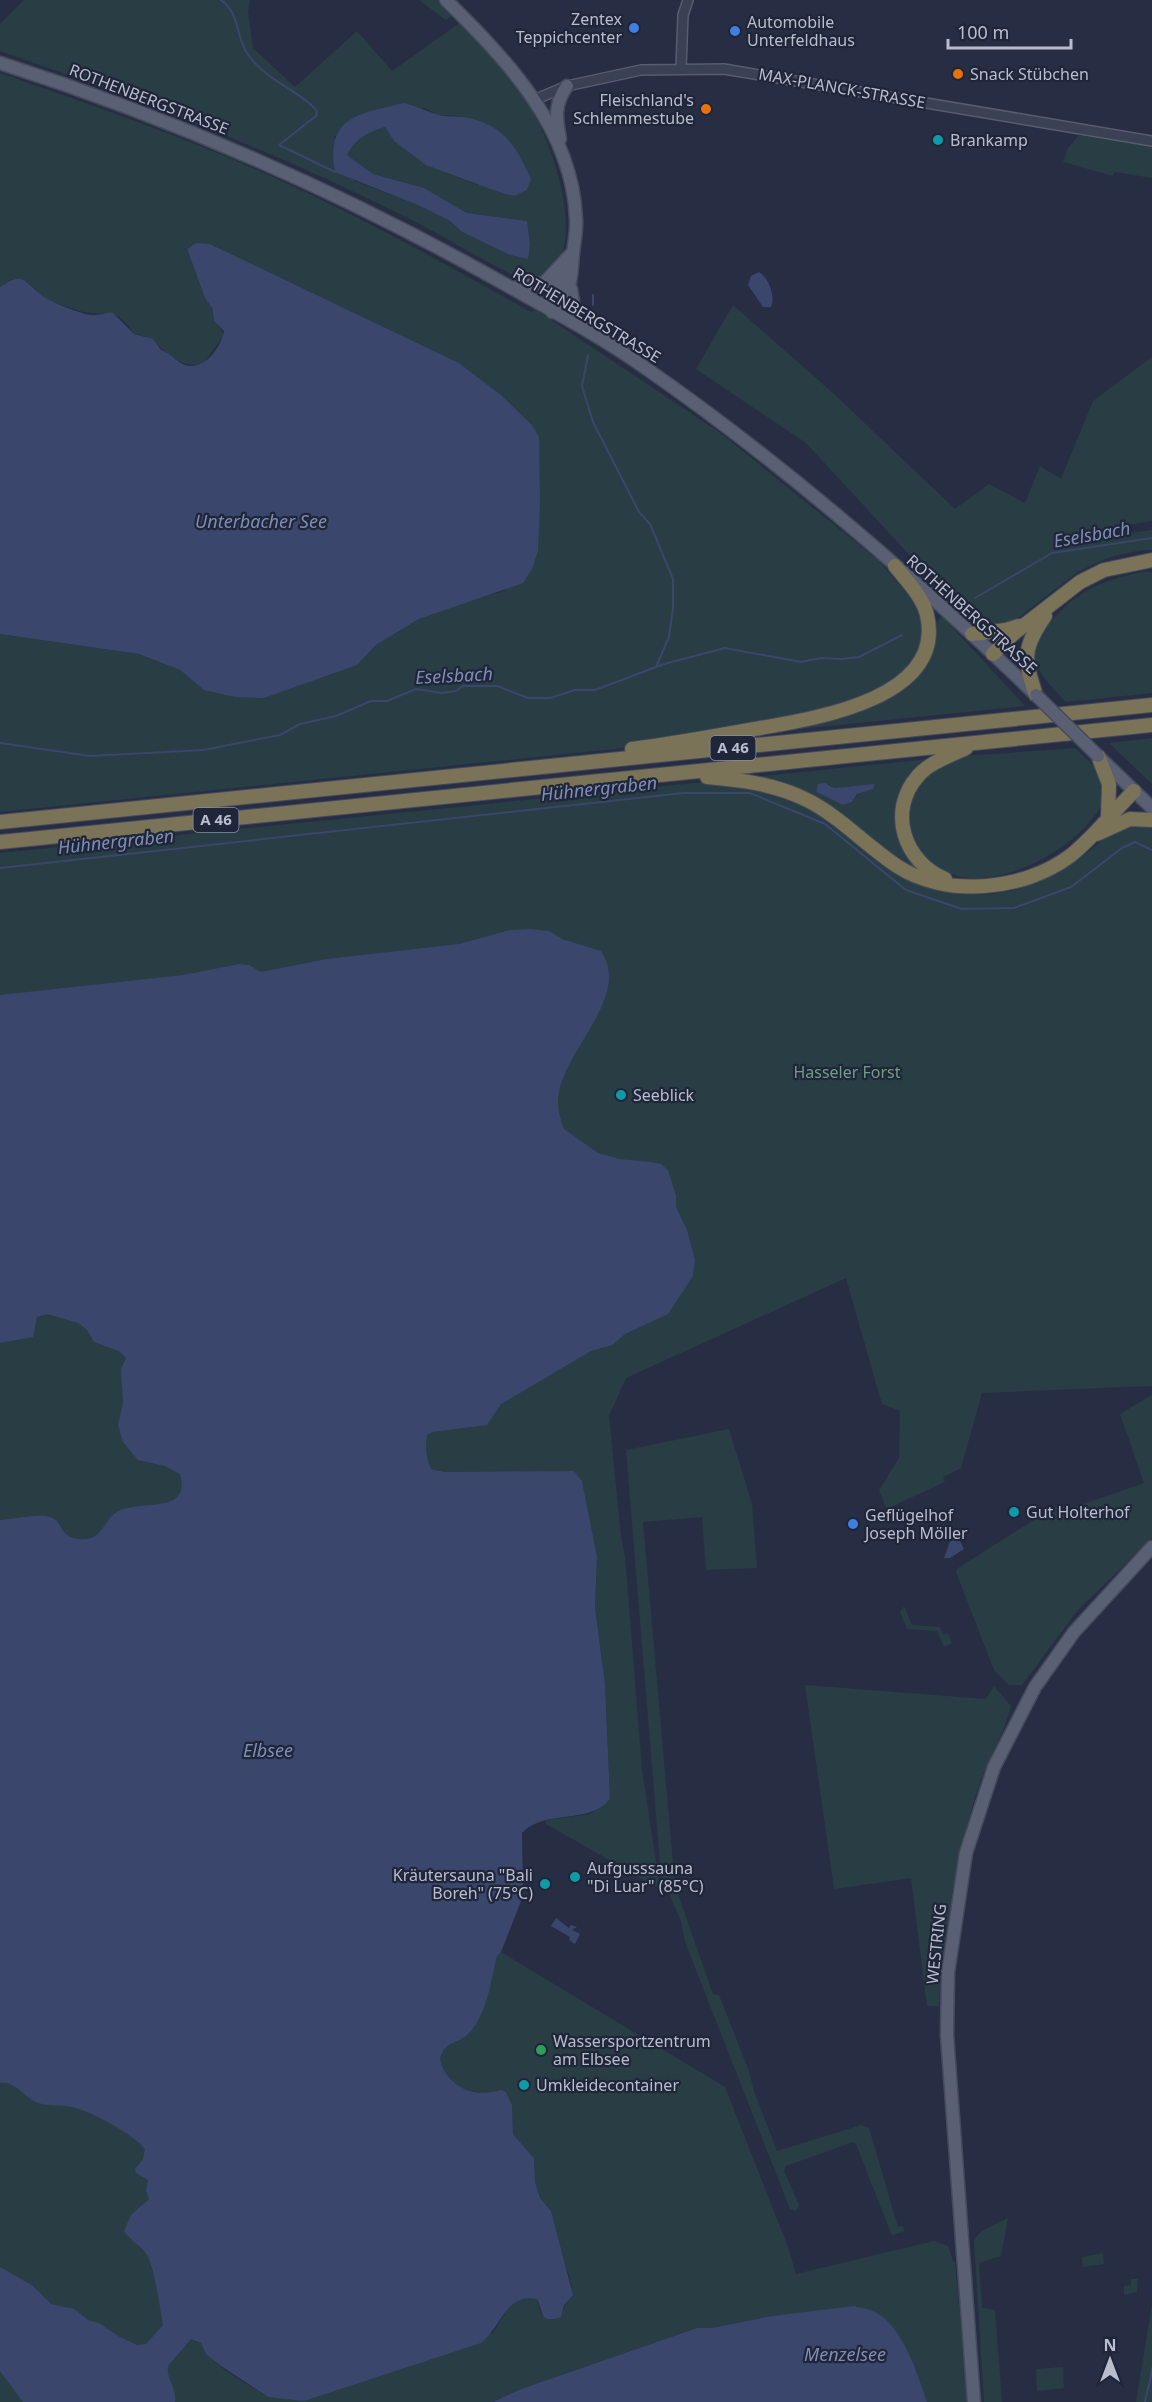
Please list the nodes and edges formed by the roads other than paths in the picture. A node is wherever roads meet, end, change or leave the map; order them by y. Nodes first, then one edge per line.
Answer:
1 (446, 0) edge
2 (688, 0) edge
3 (0, 63) edge
4 (681, 68) junction
5 (567, 86) junction
6 (534, 100) junction
7 (1152, 141) edge
8 (563, 152) junction
9 (573, 252) junction
10 (570, 285) junction
11 (511, 288) junction
12 (550, 310) junction
13 (615, 348) junction
14 (1152, 560) edge
15 (895, 566) junction
16 (1049, 609) junction
17 (1032, 620) junction
18 (972, 634) junction
19 (993, 654) junction
20 (1036, 695) junction
21 (1149, 705) edge
22 (1152, 726) edge
23 (974, 744) junction
24 (1098, 756) junction
25 (566, 764) junction
26 (675, 774) junction
27 (1134, 791) junction
28 (1152, 808) edge
29 (1108, 817) junction
30 (1152, 819) edge
31 (0, 822) edge
32 (1089, 837) junction
33 (0, 842) edge
34 (960, 886) junction
35 (1152, 1547) edge
36 (974, 2402) edge

1 - 6 main road
2 - 4 street
3 - 11 main road, ROTHENBERGSTRASSE
4 - 5 street, MAX-PLANCK-STRASSE
4 - 7 street, MAX-PLANCK-STRASSE
5 - 6 street, MAX-PLANCK-STRASSE
5 - 8 main road
6 - 8 main road
8 - 9 main road
9 - 10 main road
9 - 11 main road
9 - 12 main road
10 - 12 main road
10 - 13 main road
11 - 12 main road, ROTHENBERGSTRASSE
12 - 13 main road, ROTHENBERGSTRASSE
13 - 15 main road, ROTHENBERGSTRASSE
14 - 16 highway
15 - 18 main road, ROTHENBERGSTRASSE
15 - 25 highway
16 - 17 highway
16 - 20 highway
17 - 18 highway
17 - 19 highway
18 - 19 main road, ROTHENBERGSTRASSE
19 - 20 main road, ROTHENBERGSTRASSE
20 - 24 main road, ROTHENBERGSTRASSE, bridge
21 - 25 highway, A 46
22 - 23 highway, A 46
23 - 26 highway, A 46
23 - 34 highway
24 - 27 main road, ROTHENBERGSTRASSE
24 - 29 highway
25 - 31 highway, A 46
26 - 33 highway, A 46
26 - 34 highway
27 - 28 main road, ROTHENBERGSTRASSE
27 - 29 highway
29 - 32 highway
30 - 32 highway
32 - 34 highway
35 - 36 main road, WESTRING

